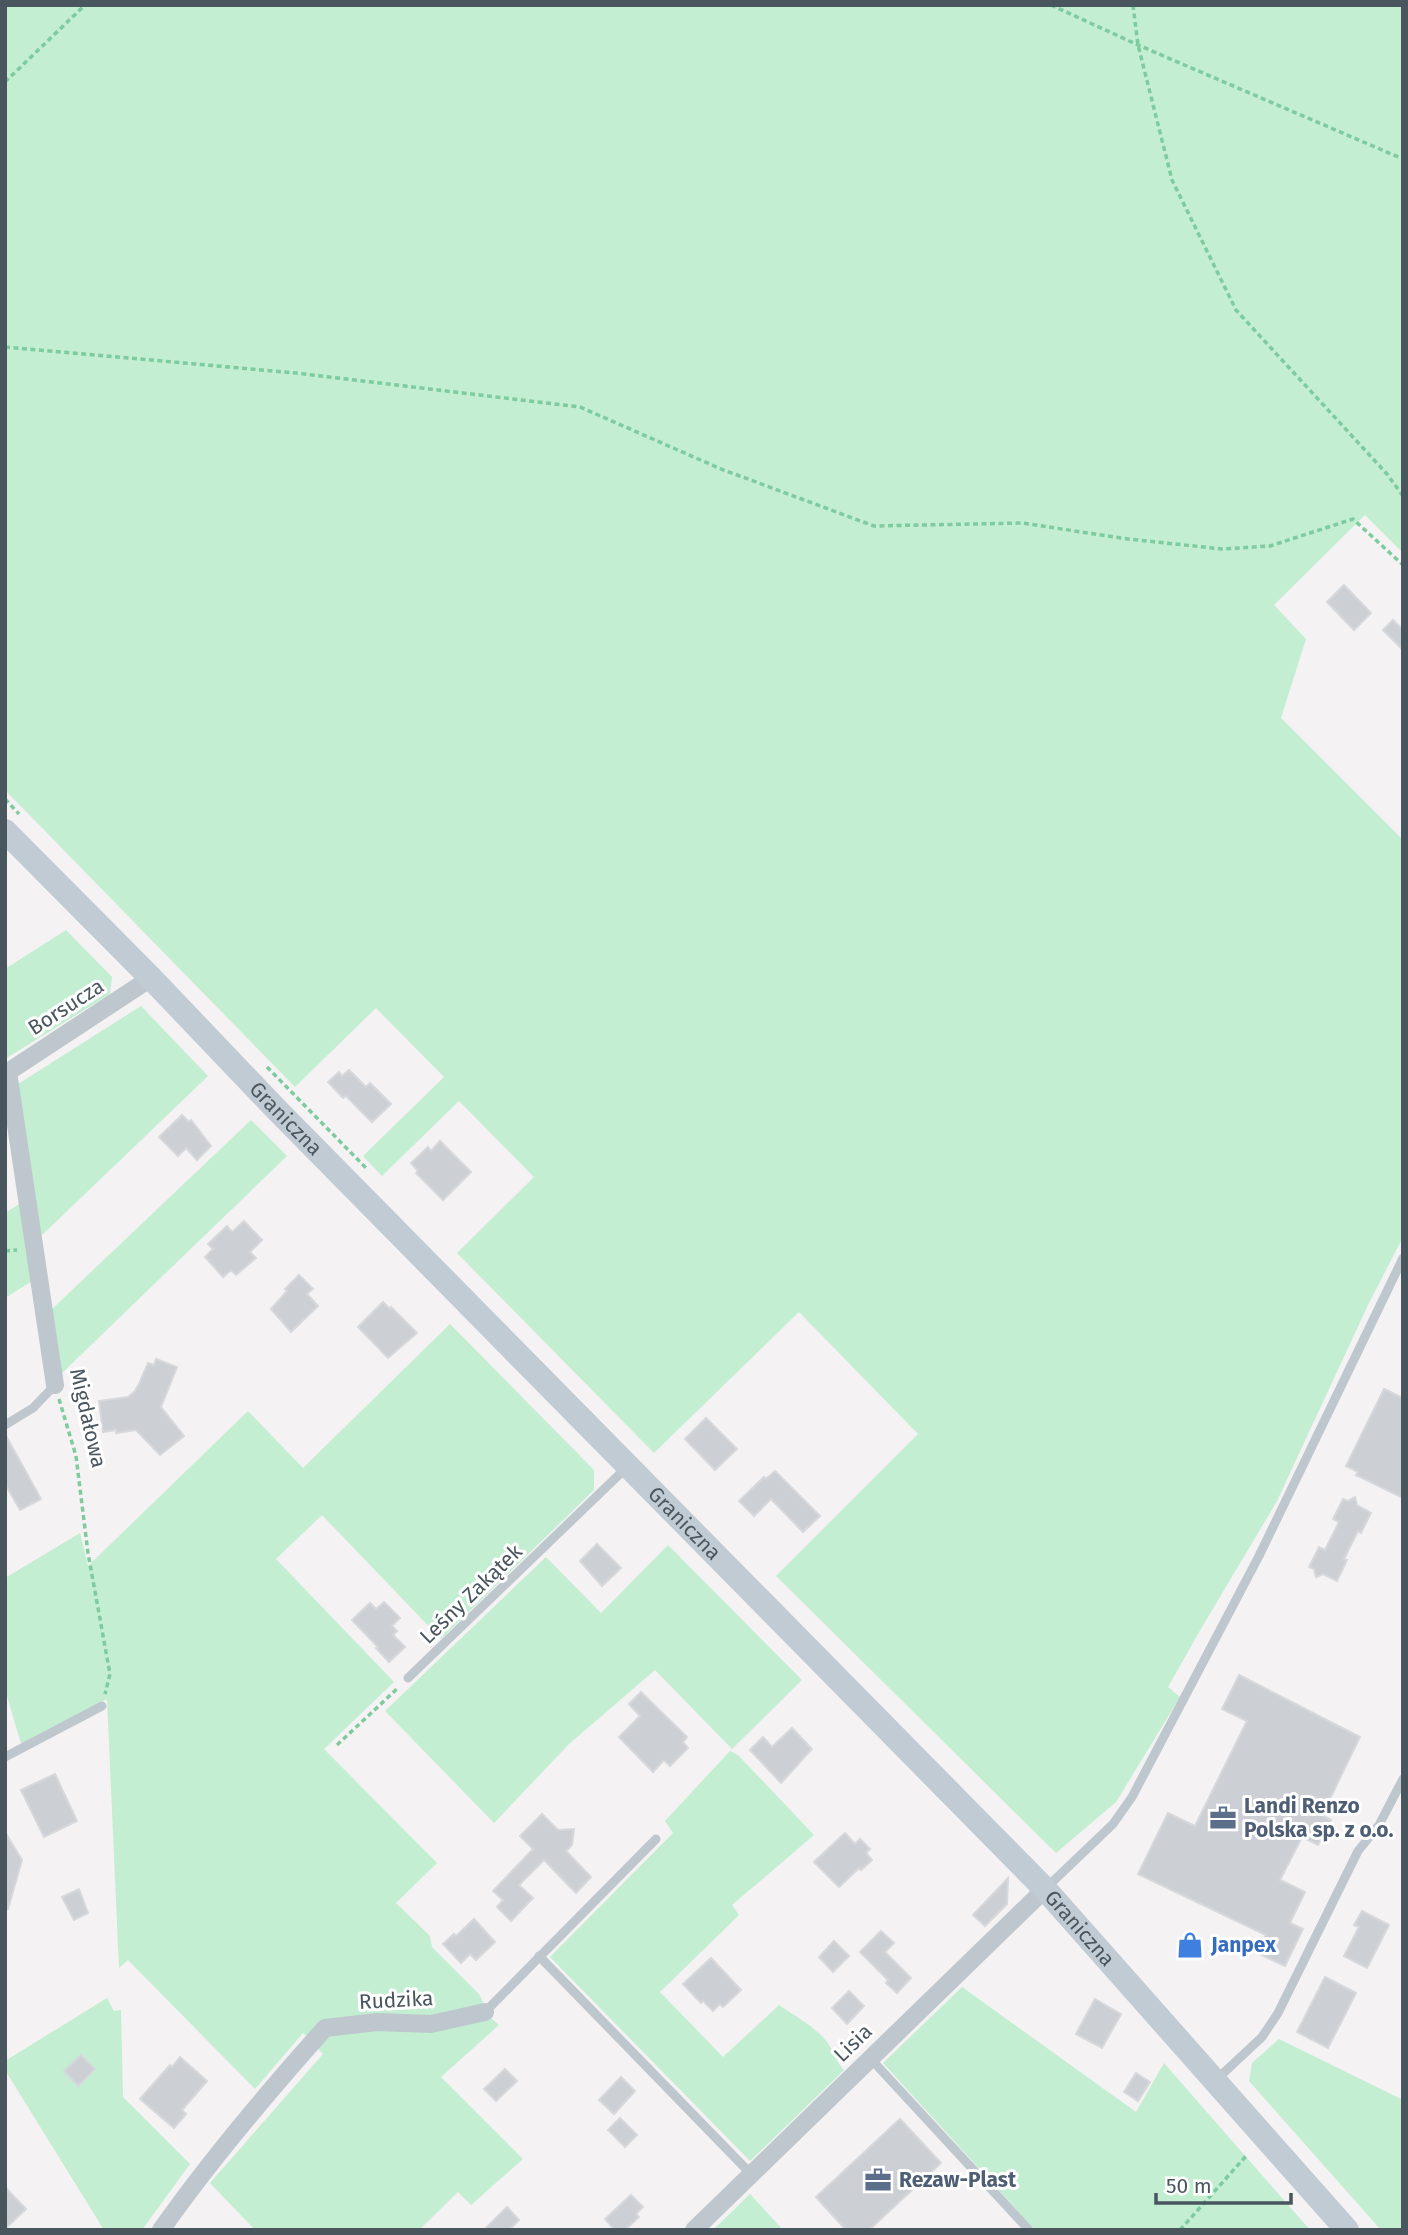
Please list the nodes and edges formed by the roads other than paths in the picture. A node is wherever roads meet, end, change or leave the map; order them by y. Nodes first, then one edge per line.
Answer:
1 (8, 841) edge
2 (152, 978) junction
3 (7, 1073) edge
4 (1403, 1258) edge
5 (55, 1385) joint
6 (5, 1425) edge
7 (628, 1467) junction
8 (408, 1678) road end
9 (102, 1706) road end
10 (5, 1757) edge
11 (1403, 1779) edge
12 (656, 1839) dead end
13 (1045, 1889) junction
14 (539, 1956) junction
15 (485, 2011) joint
16 (870, 2057) junction
17 (1215, 2081) junction
18 (751, 2174) junction
19 (161, 2230) edge
20 (694, 2230) edge
21 (1029, 2230) edge
22 (1347, 2230) edge

1 - 2 street, Graniczna
2 - 3 street, Borsucza
2 - 7 street, Graniczna
3 - 5 street, Migdałowa
4 - 13 lane
5 - 6 lane
7 - 8 lane, Leśny Zakątek
7 - 13 street, Graniczna
9 - 10 lane
11 - 17 lane
12 - 14 lane, Rudzika
13 - 16 street, Lisia
13 - 17 street, Graniczna
14 - 15 lane, Rudzika
14 - 18 lane
15 - 19 street, Rudzika
16 - 18 street, Lisia
16 - 21 lane
17 - 22 street, Graniczna
18 - 20 street, Lisia

